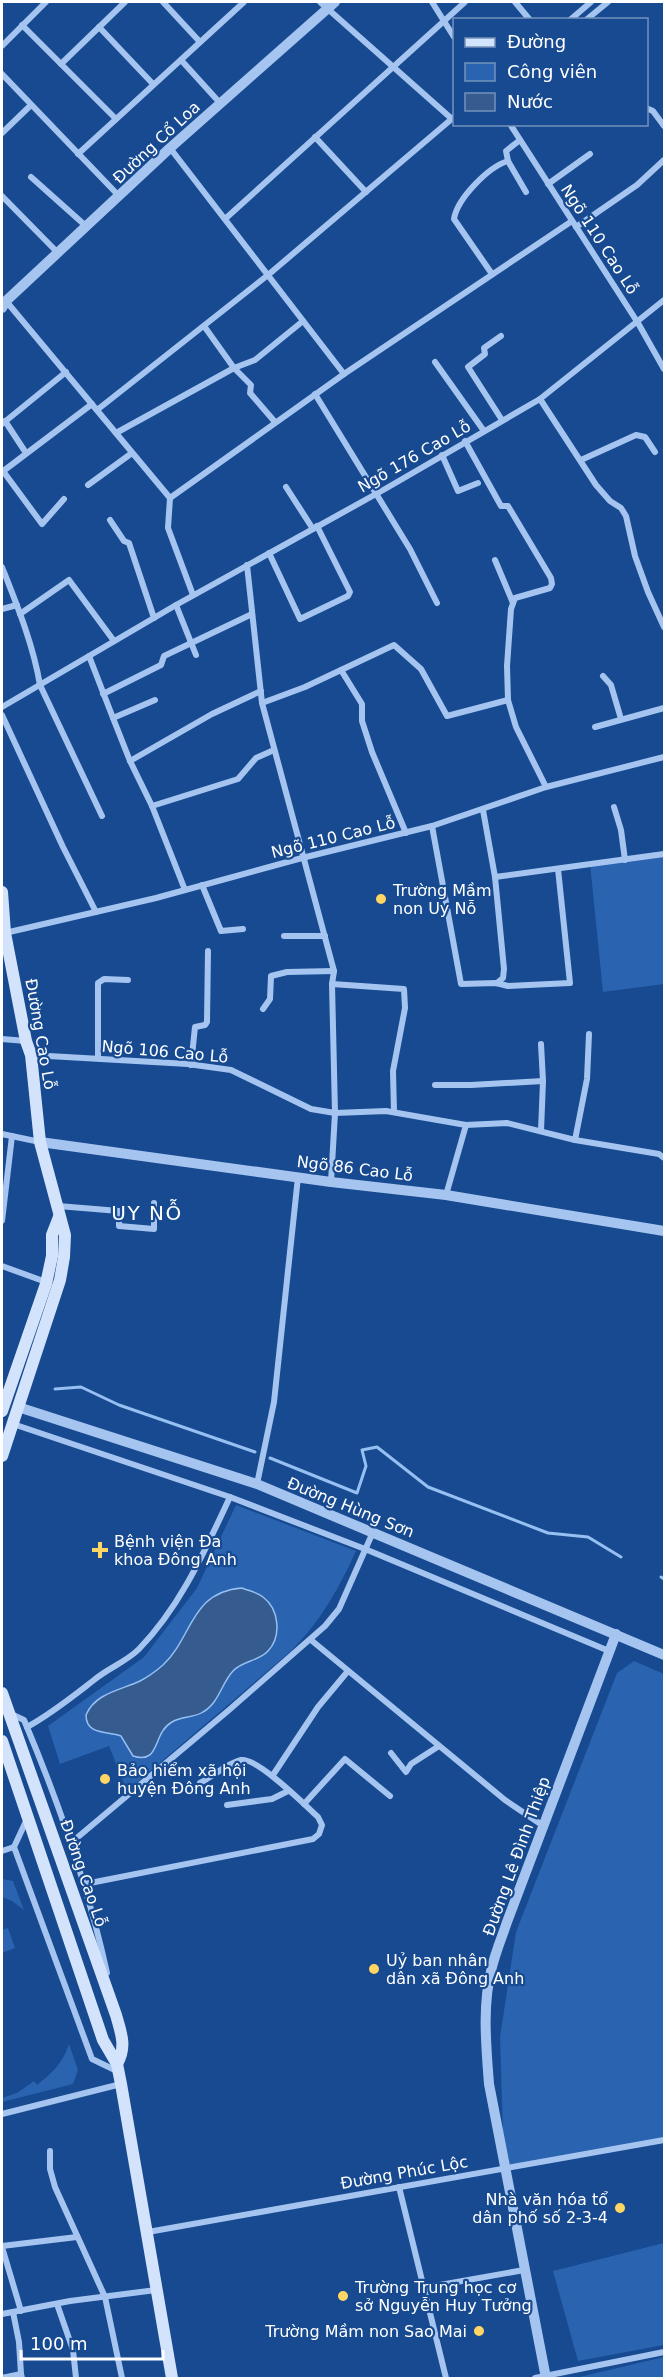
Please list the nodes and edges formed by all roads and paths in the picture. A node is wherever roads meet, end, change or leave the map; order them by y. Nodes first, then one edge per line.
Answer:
1 (46, 2) edge
2 (125, 2) edge
3 (162, 2) edge
4 (242, 2) edge
5 (432, 2) edge
6 (465, 2) edge
7 (515, 2) edge
8 (591, 2) edge
9 (608, 2) edge
10 (327, 4) edge
11 (528, 18) edge
12 (572, 18) edge
13 (588, 18) edge
14 (443, 20) junction
15 (22, 25) junction
16 (99, 27) junction
17 (453, 35) edge
18 (200, 42) junction
19 (2, 46) edge
20 (180, 60) junction
21 (61, 64) junction
22 (392, 66) junction
23 (2, 74) edge
24 (153, 84) junction
25 (220, 103) junction
26 (31, 105) junction
27 (648, 109) edge
28 (453, 118) edge
29 (116, 119) junction
30 (511, 126) edge
31 (664, 126) edge
32 (2, 134) edge
33 (315, 137) junction
34 (520, 140) junction
35 (170, 148) junction
36 (78, 154) junction
37 (590, 154) dead end
38 (664, 160) edge
39 (508, 161) junction
40 (31, 177) dead end
41 (548, 184) junction
42 (366, 192) junction
43 (526, 192) dead end
44 (2, 196) edge
45 (119, 196) junction
46 (225, 219) junction
47 (574, 224) junction
48 (87, 226) junction
49 (58, 253) junction
50 (492, 274) junction
51 (268, 275) junction
52 (664, 300) edge
53 (4, 305) edge
54 (303, 321) junction
55 (638, 322) junction
56 (204, 326) junction
57 (501, 336) dead end
58 (435, 362) dead end
59 (234, 368) junction
60 (664, 369) edge
61 (66, 372) junction
62 (344, 374) junction
63 (315, 394) junction
64 (540, 399) junction
65 (92, 404) junction
66 (97, 410) junction
67 (502, 420) junction
68 (3, 422) edge
69 (275, 422) junction
70 (484, 431) junction
71 (116, 433) junction
72 (465, 441) junction
73 (655, 452) dead end
74 (26, 453) junction
75 (132, 453) junction
76 (442, 455) junction
77 (581, 460) junction
78 (2, 471) edge
79 (478, 483) dead end
80 (88, 484) dead end
81 (286, 487) dead end
82 (375, 494) junction
83 (170, 498) junction
84 (64, 499) dead end
85 (110, 520) dead end
86 (315, 527) junction
87 (269, 552) junction
88 (495, 560) dead end
89 (248, 565) junction
90 (2, 567) edge
91 (193, 596) junction
92 (437, 603) dead end
93 (513, 604) junction
94 (17, 605) junction
95 (176, 605) junction
96 (2, 609) edge
97 (20, 614) junction
98 (252, 614) junction
99 (153, 618) junction
100 (664, 627) edge
101 (114, 641) junction
102 (192, 643) junction
103 (196, 655) dead end
104 (89, 656) junction
105 (341, 670) junction
106 (603, 676) dead end
107 (39, 685) junction
108 (261, 691) junction
109 (103, 694) junction
110 (508, 699) junction
111 (155, 700) dead end
112 (262, 703) junction
113 (2, 707) edge
114 (664, 708) edge
115 (2, 715) edge
116 (113, 718) junction
117 (621, 719) junction
118 (595, 727) dead end
119 (274, 750) junction
120 (664, 758) edge
121 (130, 762) junction
122 (546, 787) junction
123 (152, 806) junction
124 (614, 807) dead end
125 (483, 810) junction
126 (102, 816) dead end
127 (432, 826) junction
128 (406, 832) junction
129 (664, 854) edge
130 (302, 858) junction
131 (625, 860) junction
132 (558, 868) junction
133 (495, 877) junction
134 (202, 885) junction
135 (185, 890) junction
136 (2, 892) edge
137 (96, 912) junction
138 (243, 929) dead end
139 (5, 933) junction
140 (284, 936) dead end
141 (326, 936) junction
142 (208, 951) dead end
143 (334, 971) junction
144 (128, 980) dead end
145 (496, 983) junction
146 (332, 984) junction
147 (263, 1009) dead end
148 (589, 1034) dead end
149 (2, 1039) edge
150 (26, 1041) junction
151 (541, 1044) dead end
152 (31, 1055) junction
153 (98, 1058) junction
154 (190, 1065) junction
155 (543, 1081) junction
156 (435, 1085) dead end
157 (394, 1112) junction
158 (335, 1113) junction
159 (466, 1125) junction
160 (541, 1131) junction
161 (2, 1134) edge
162 (12, 1136) junction
163 (575, 1140) junction
164 (40, 1142) junction
165 (663, 1154) edge
166 (298, 1177) junction
167 (332, 1182) junction
168 (446, 1195) junction
169 (3, 1196) edge
170 (154, 1203) dead end
171 (58, 1211) junction
172 (2, 1221) edge
173 (664, 1231) edge
174 (2, 1266) edge
175 (46, 1282) junction
176 (3, 1405) edge
177 (18, 1407) junction
178 (13, 1424) junction
179 (2, 1456) edge
180 (256, 1484) junction
181 (230, 1497) junction
182 (373, 1532) junction
183 (365, 1549) junction
184 (616, 1634) junction
185 (311, 1640) junction
186 (609, 1651) junction
187 (664, 1655) edge
188 (348, 1671) junction
189 (2, 1693) edge
190 (8, 1713) junction
191 (27, 1727) junction
192 (2, 1741) edge
193 (439, 1746) junction
194 (391, 1753) dead end
195 (273, 1775) junction
196 (200, 1782) dead end
197 (288, 1791) junction
198 (54, 1794) junction
199 (390, 1796) dead end
200 (40, 1799) junction
201 (304, 1804) junction
202 (227, 1805) dead end
203 (27, 1818) junction
204 (542, 1825) junction
205 (72, 1842) junction
206 (14, 1847) junction
207 (2, 1851) edge
208 (85, 1884) junction
209 (116, 2015) junction
210 (119, 2073) junction
211 (2, 2114) edge
212 (664, 2140) edge
213 (50, 2151) dead end
214 (504, 2168) junction
215 (399, 2187) junction
216 (148, 2232) junction
217 (77, 2236) junction
218 (2, 2246) edge
219 (524, 2270) junction
220 (423, 2288) junction
221 (156, 2290) junction
222 (105, 2297) junction
223 (57, 2304) junction
224 (21, 2311) junction
225 (13, 2312) junction
226 (2, 2314) edge
227 (664, 2352) edge
228 (22, 2376) edge
229 (2, 2378) edge
230 (542, 2378) edge
231 (76, 2379) edge
232 (122, 2379) edge
233 (172, 2379) edge
234 (446, 2379) edge

1 - 15 street
2 - 16 street
3 - 18 street
4 - 18 street
5 - 14 street
6 - 14 street
7 - 11 street
8 - 12 street
9 - 13 street
10 - 22 street
10 - 25 street, Đường Cổ Loa
14 - 17 street
14 - 22 street
15 - 19 street
15 - 21 street
16 - 21 street
16 - 24 street
18 - 20 street
20 - 24 street
20 - 25 street
21 - 29 street
22 - 28 street
22 - 33 street
23 - 26 street
24 - 29 street
25 - 35 street, Đường Cổ Loa
26 - 32 street
26 - 36 street
27 - 31 street
28 - 42 street
29 - 36 street
30 - 34 street, Ngõ 110 Cao Lỗ
33 - 42 street
33 - 46 street
34 - 39 street
34 - 41 street, Ngõ 110 Cao Lỗ
35 - 45 street, Đường Cổ Loa
35 - 46 street
36 - 45 street
37 - 41 street
38 - 47 street
39 - 43 street
39 - 50 street
40 - 48 street
41 - 47 street, Ngõ 110 Cao Lỗ
42 - 51 street
44 - 49 street
45 - 48 street, Đường Cổ Loa
46 - 51 street
47 - 50 street
47 - 55 street, Ngõ 110 Cao Lỗ
48 - 49 street, Đường Cổ Loa
49 - 53 street, Đường Cổ Loa
50 - 62 street
51 - 54 street
51 - 56 street
52 - 55 street, Ngõ 176 Cao Lỗ
53 - 61 street
54 - 59 street
54 - 62 street
55 - 60 street, Ngõ 110 Cao Lỗ
55 - 64 street, Ngõ 176 Cao Lỗ
56 - 59 street
56 - 66 street
57 - 67 street
58 - 70 street
59 - 69 street
59 - 71 street
61 - 65 street
61 - 68 street
62 - 63 street
63 - 69 street
63 - 82 street
64 - 67 street, Ngõ 176 Cao Lỗ
64 - 77 street
65 - 66 street
65 - 74 street
66 - 71 street
67 - 70 street, Ngõ 176 Cao Lỗ
68 - 74 street
69 - 83 street
70 - 72 street, Ngõ 176 Cao Lỗ
71 - 75 street
72 - 76 street, Ngõ 176 Cao Lỗ
72 - 93 street
73 - 77 street
74 - 78 street
75 - 80 street
75 - 83 street
76 - 79 street
76 - 82 street, Ngõ 176 Cao Lỗ
77 - 100 street
78 - 84 street
81 - 86 street
82 - 86 street, Ngõ 176 Cao Lỗ
82 - 92 street
83 - 91 street
85 - 99 street
86 - 87 street, Ngõ 176 Cao Lỗ
86 - 87 street
87 - 89 street, Ngõ 176 Cao Lỗ
88 - 93 street
89 - 91 street, Ngõ 176 Cao Lỗ
89 - 98 street
90 - 94 street
91 - 95 street, Ngõ 176 Cao Lỗ
93 - 110 street
94 - 96 street
94 - 97 street
95 - 99 street, Ngõ 176 Cao Lỗ
95 - 102 street
97 - 101 street
97 - 107 street
98 - 102 street
98 - 108 street
99 - 101 street, Ngõ 176 Cao Lỗ
101 - 104 street, Ngõ 176 Cao Lỗ
102 - 103 street
102 - 109 street
104 - 107 street, Ngõ 176 Cao Lỗ
104 - 109 street
105 - 110 street
105 - 112 street
105 - 128 street
106 - 117 street
107 - 113 street, Ngõ 176 Cao Lỗ
107 - 126 street
108 - 112 street
108 - 121 street
109 - 116 street
110 - 122 street
111 - 116 street
112 - 119 street
114 - 117 street
115 - 137 street
116 - 121 street
117 - 118 street
119 - 123 street
119 - 130 street
120 - 122 street, Ngõ 110 Cao Lỗ
121 - 123 street
122 - 125 street, Ngõ 110 Cao Lỗ
123 - 135 street
124 - 131 street
125 - 127 street, Ngõ 110 Cao Lỗ
125 - 133 street
127 - 128 street, Ngõ 110 Cao Lỗ
127 - 145 street
128 - 130 street, Ngõ 110 Cao Lỗ
129 - 131 street
130 - 134 street, Ngõ 110 Cao Lỗ
130 - 141 street
131 - 132 street
132 - 133 street
132 - 145 street
133 - 145 street
134 - 135 street, Ngõ 110 Cao Lỗ
134 - 138 street
135 - 137 street, Ngõ 110 Cao Lỗ
136 - 139 main road, Đường Cao Lỗ
137 - 139 street, Ngõ 110 Cao Lỗ
139 - 150 main road, Đường Cao Lỗ
140 - 141 street
141 - 143 street
142 - 154 street
143 - 146 street
143 - 147 street
144 - 153 street
146 - 157 street
146 - 158 street
148 - 163 street
149 - 150 street
150 - 152 main road, Đường Cao Lỗ
151 - 155 street
152 - 153 street, Ngõ 106 Cao Lỗ
152 - 164 main road, Đường Cao Lỗ
153 - 154 street, Ngõ 106 Cao Lỗ
154 - 158 street, Ngõ 106 Cao Lỗ
155 - 156 street
155 - 160 street
157 - 158 street, Ngõ 106 Cao Lỗ
157 - 159 street, Ngõ 106 Cao Lỗ
158 - 167 street
159 - 160 street, Ngõ 106 Cao Lỗ
159 - 168 street
160 - 163 street, Ngõ 106 Cao Lỗ
161 - 162 street
162 - 164 street
162 - 169 street
163 - 165 street
164 - 166 street, Ngõ 86 Cao Lỗ
164 - 171 main road, Đường Cao Lỗ
166 - 167 street, Ngõ 86 Cao Lỗ
166 - 180 street
167 - 168 street, Ngõ 86 Cao Lỗ
168 - 173 street, Ngõ 86 Cao Lỗ
169 - 172 street
170 - 171 street
171 - 175 main road, Đường Cao Lỗ
171 - 177 main road, Đường Cao Lỗ
174 - 175 street
175 - 176 main road, Đường Cao Lỗ
177 - 178 main road, Đường Cao Lỗ
177 - 180 street, Đường Hùng Sơn
178 - 179 main road, Đường Cao Lỗ
178 - 181 street
180 - 182 street, Đường Hùng Sơn
181 - 183 street
181 - 191 street
182 - 183 street
182 - 184 street, Đường Hùng Sơn
183 - 185 street
183 - 186 street
184 - 186 street, Đường Lê Đình Thiệp
184 - 187 street, Đường Hùng Sơn
185 - 188 street
185 - 205 street
186 - 204 street, Đường Lê Đình Thiệp
188 - 193 street
188 - 195 street
189 - 190 main road, Đường Cao Lỗ
190 - 191 street
190 - 200 main road, Đường Cao Lỗ
191 - 198 street
192 - 203 main road, Đường Cao Lỗ
193 - 194 street
193 - 204 street
195 - 196 street
195 - 197 street
197 - 201 street
197 - 202 street
198 - 200 street
198 - 205 street
199 - 201 street
200 - 209 main road, Đường Cao Lỗ
201 - 208 street
203 - 206 street
203 - 210 main road, Đường Cao Lỗ
204 - 214 street, Đường Lê Đình Thiệp
205 - 208 street
206 - 207 street
206 - 210 street
208 - 209 street
209 - 210 main road, Đường Cao Lỗ
210 - 211 street
210 - 216 main road, Đường Cao Lỗ
212 - 214 street, Đường Phúc Lộc
213 - 217 street
214 - 215 street, Đường Phúc Lộc
214 - 219 street, Đường Lê Đình Thiệp
215 - 216 street, Đường Phúc Lộc
215 - 220 street
216 - 221 main road, Đường Cao Lỗ
217 - 218 street
217 - 222 street
218 - 224 street
219 - 220 street
219 - 230 street, Đường Lê Đình Thiệp
220 - 234 street
221 - 222 street
221 - 233 main road, Đường Cao Lỗ
222 - 223 street
222 - 232 street
223 - 224 street
223 - 231 street
224 - 225 street
225 - 226 street
225 - 228 street
227 - 230 street
228 - 229 street

